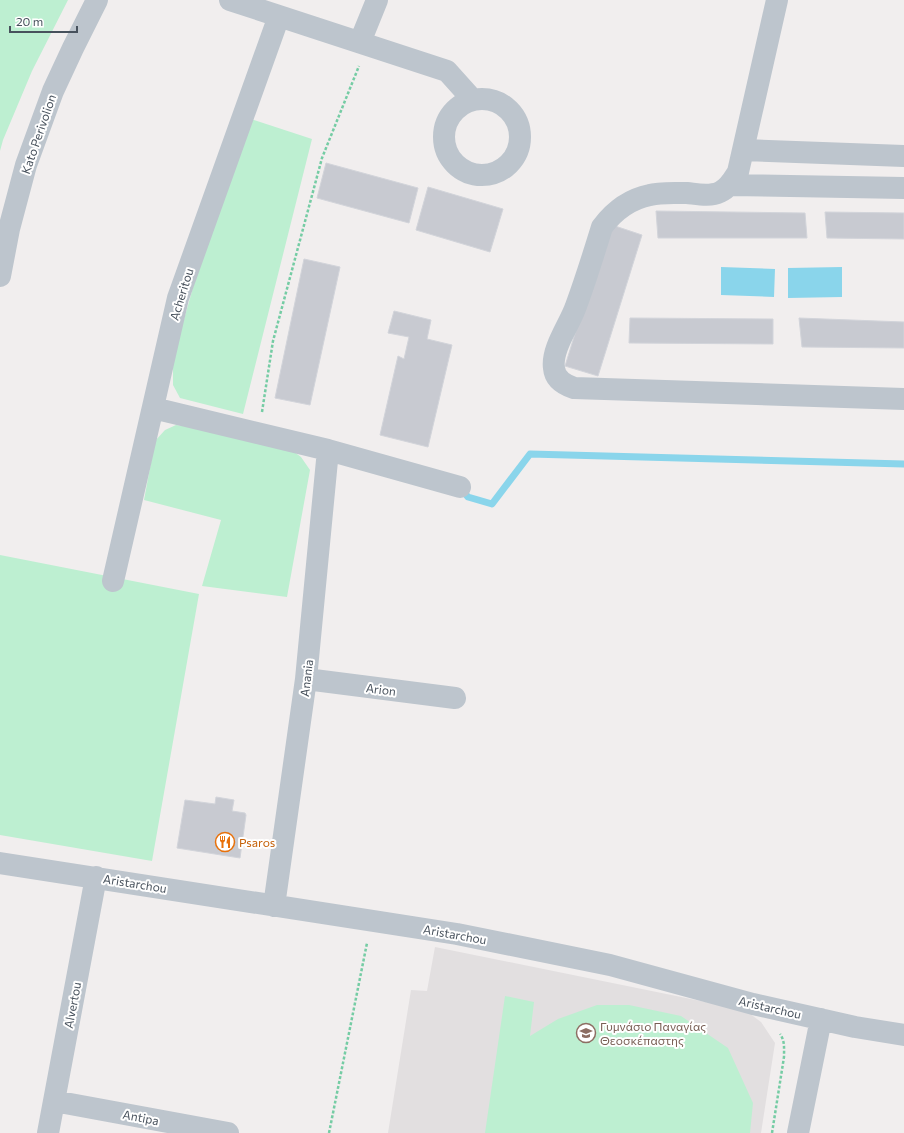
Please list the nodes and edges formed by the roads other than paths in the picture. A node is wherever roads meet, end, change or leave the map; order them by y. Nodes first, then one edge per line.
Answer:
1 (97, 0) edge
2 (230, 0) edge
3 (377, 0) edge
4 (777, 0) edge
5 (279, 16) junction
6 (364, 44) junction
7 (472, 100) dead end
8 (744, 150) junction
9 (904, 156) edge
10 (730, 185) junction
11 (904, 188) edge
12 (0, 276) edge
13 (904, 399) edge
14 (153, 408) junction
15 (328, 450) junction
16 (460, 487) dead end
17 (113, 581) dead end
18 (306, 680) junction
19 (455, 698) dead end
20 (0, 863) edge
21 (96, 877) junction
22 (274, 906) junction
23 (821, 1018) junction
24 (904, 1034) edge
25 (54, 1101) junction
26 (48, 1133) edge
27 (228, 1133) edge
28 (798, 1133) edge

1 - 12 street, Kato Perivolion
2 - 5 street
3 - 6 street
4 - 8 street
5 - 6 street
5 - 14 street, Acheritou
6 - 7 street
8 - 9 street
8 - 10 street
10 - 11 street
10 - 13 street
14 - 15 street
14 - 17 street, Acheritou
15 - 16 street
15 - 18 street, Anania
18 - 19 street, Arion
18 - 22 street, Anania
20 - 21 street, Aristarchou
21 - 22 street, Aristarchou
21 - 25 street, Alvertou
22 - 23 street, Aristarchou
23 - 24 street, Aristarchou
23 - 28 street
25 - 26 street, Alvertou
25 - 27 street, Antipa

